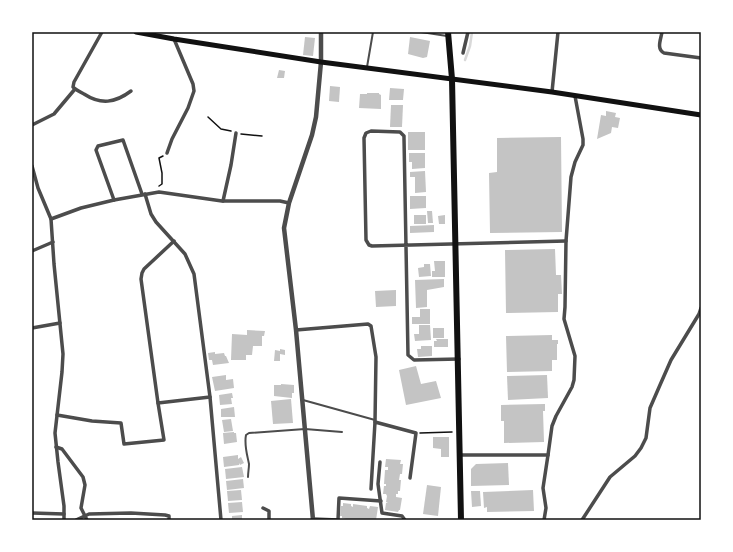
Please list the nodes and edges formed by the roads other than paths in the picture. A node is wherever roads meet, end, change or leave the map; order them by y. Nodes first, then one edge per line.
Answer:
1 (102, 32) edge
2 (136, 32) edge
3 (321, 32) edge
4 (373, 32) edge
5 (421, 32) edge
6 (468, 32) edge
7 (558, 32) edge
8 (662, 32) edge
9 (449, 34) edge
10 (174, 39) junction
11 (463, 53) dead end
12 (701, 58) edge
13 (321, 62) junction
14 (367, 68) junction
15 (452, 79) junction
16 (76, 89) junction
17 (131, 91) dead end
18 (552, 92) junction
19 (576, 96) junction
20 (701, 115) edge
21 (32, 125) edge
22 (236, 133) dead end
23 (167, 154) road end
24 (32, 166) edge
25 (143, 194) junction
26 (114, 200) junction
27 (223, 201) junction
28 (289, 203) junction
29 (51, 220) junction
30 (174, 241) junction
31 (566, 241) junction
32 (53, 242) junction
33 (456, 244) junction
34 (406, 245) junction
35 (32, 251) edge
36 (701, 308) edge
37 (699, 318) edge
38 (60, 323) junction
39 (32, 328) edge
40 (296, 330) junction
41 (459, 359) junction
42 (210, 397) junction
43 (302, 400) junction
44 (158, 403) junction
45 (56, 415) junction
46 (375, 421) junction
47 (305, 429) junction
48 (342, 432) dead end
49 (56, 447) junction
50 (460, 455) junction
51 (548, 455) junction
52 (380, 462) dead end
53 (248, 477) dead end
54 (410, 478) dead end
55 (371, 489) dead end
56 (381, 501) junction
57 (263, 508) dead end
58 (32, 513) edge
59 (64, 514) junction
60 (84, 516) junction
61 (313, 519) edge
62 (64, 520) edge
63 (76, 520) edge
64 (87, 520) edge
65 (169, 520) edge
66 (221, 520) edge
67 (269, 520) edge
68 (405, 520) edge
69 (461, 520) edge
70 (544, 520) edge
71 (582, 520) edge

1 - 16 street
2 - 10 main road
3 - 13 street
4 - 14 lane
5 - 9 lane
6 - 11 street
7 - 18 street
8 - 12 street
9 - 15 highway
10 - 13 main road
10 - 23 street
13 - 14 main road
13 - 28 street
14 - 15 main road
15 - 18 main road
15 - 33 highway
16 - 17 street
16 - 21 street
18 - 19 main road
19 - 20 main road
19 - 31 street
22 - 27 street
24 - 29 street
25 - 26 street
25 - 26 street
25 - 27 street
25 - 30 street
26 - 29 street
27 - 28 street
28 - 40 street
29 - 32 street
30 - 42 street
30 - 44 street
31 - 33 street
31 - 51 street
32 - 35 street
32 - 38 street
33 - 34 street
33 - 41 highway
34 - 34 street
34 - 41 street
36 - 37 street
37 - 71 street
38 - 39 street
38 - 45 street
40 - 43 street
40 - 46 street
41 - 50 highway
42 - 44 street
42 - 66 street
43 - 46 lane
43 - 47 street
44 - 45 street
45 - 49 street
46 - 54 street
46 - 55 street
47 - 48 lane
47 - 53 lane
47 - 61 street
49 - 59 street
49 - 60 street
50 - 51 street
50 - 69 highway
51 - 70 street
52 - 56 street
56 - 61 street
56 - 68 street
57 - 67 street
58 - 59 street
59 - 62 street
60 - 63 street
60 - 64 street
60 - 65 street

